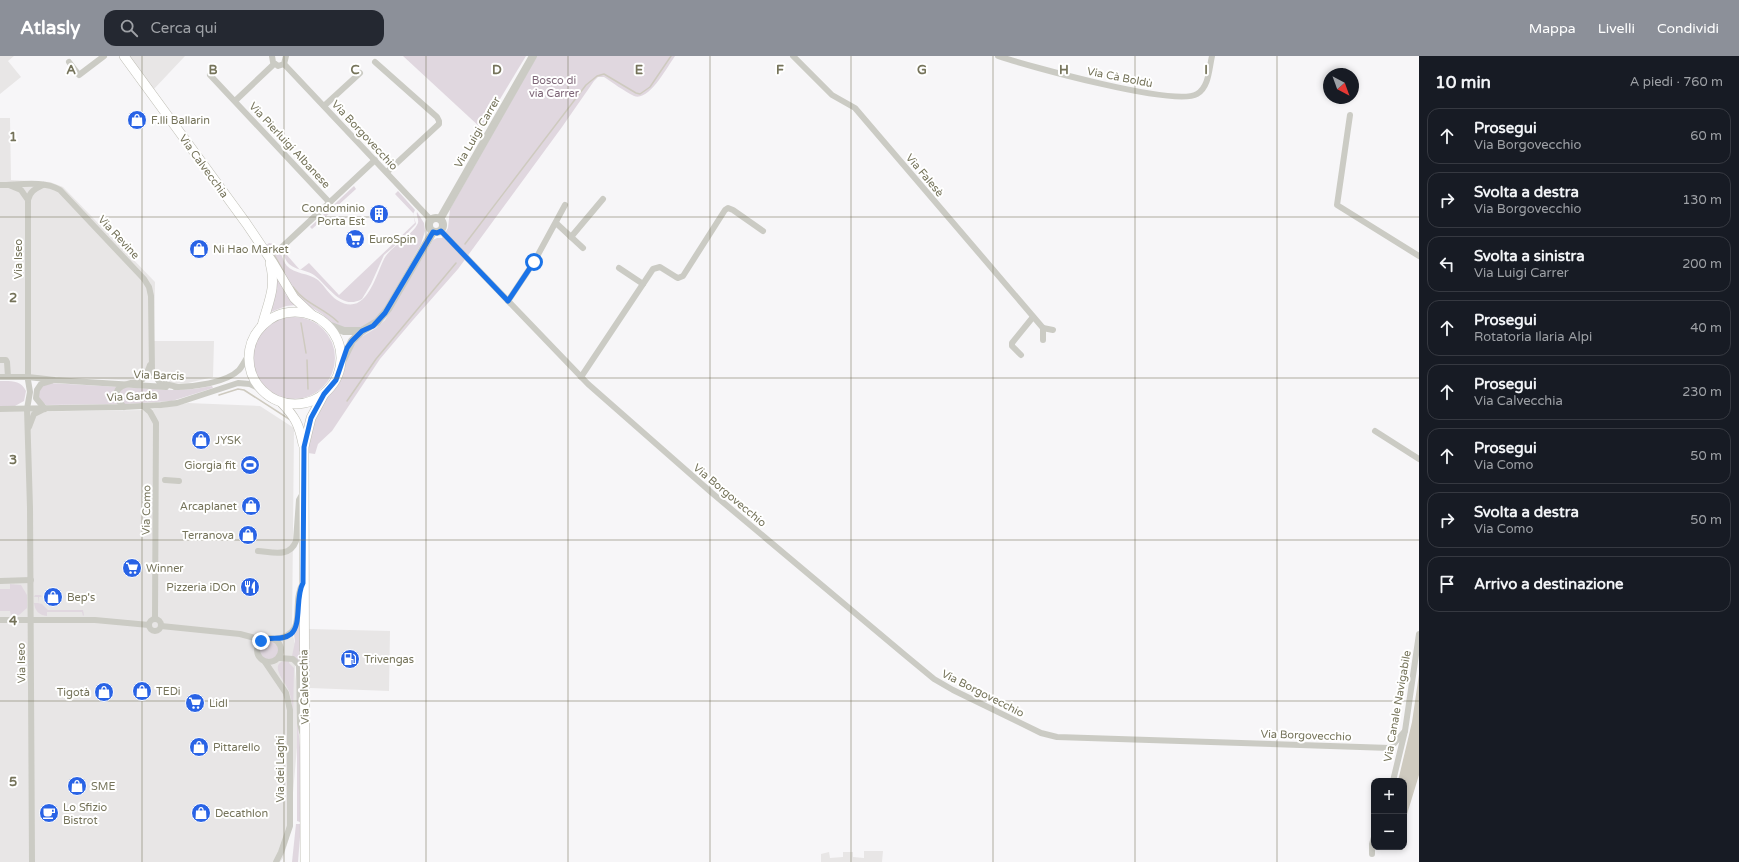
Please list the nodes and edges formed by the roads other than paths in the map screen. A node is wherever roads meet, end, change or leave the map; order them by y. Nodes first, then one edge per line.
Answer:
1 (104, 56) edge
2 (124, 56) edge
3 (272, 56) edge
4 (286, 56) edge
5 (533, 56) edge
6 (793, 56) edge
7 (998, 56) edge
8 (1212, 56) edge
9 (69, 62) dead end
10 (375, 62) dead end
11 (274, 64) junction
12 (284, 64) junction
13 (360, 73) dead end
14 (210, 75) dead end
15 (235, 101) junction
16 (324, 106) junction
17 (1350, 115) dead end
18 (375, 160) junction
19 (387, 172) junction
20 (0, 185) edge
21 (9, 185) junction
22 (43, 185) junction
23 (603, 199) dead end
24 (28, 200) junction
25 (330, 203) junction
26 (565, 205) dead end
27 (440, 219) junction
28 (431, 220) junction
29 (556, 223) junction
30 (437, 231) junction
31 (763, 231) dead end
32 (571, 237) junction
33 (282, 247) dead end
34 (583, 248) dead end
35 (1419, 256) edge
36 (269, 257) junction
37 (620, 268) dead end
38 (643, 284) junction
39 (508, 301) junction
40 (312, 315) junction
41 (1033, 317) junction
42 (328, 325) junction
43 (262, 326) junction
44 (1043, 328) junction
45 (1053, 330) dead end
46 (362, 331) junction
47 (1043, 340) dead end
48 (249, 354) junction
49 (1021, 356) dead end
50 (0, 360) edge
51 (341, 364) junction
52 (150, 365) junction
53 (0, 377) edge
54 (11, 377) junction
55 (28, 377) junction
56 (581, 377) junction
57 (55, 380) junction
58 (127, 384) junction
59 (178, 387) junction
60 (260, 389) junction
61 (30, 393) junction
62 (324, 394) junction
63 (281, 402) junction
64 (143, 406) junction
65 (124, 407) junction
66 (0, 409) edge
67 (17, 409) junction
68 (27, 409) junction
69 (45, 409) junction
70 (1374, 432) dead end
71 (28, 440) junction
72 (304, 447) junction
73 (1419, 459) edge
74 (165, 480) dead end
75 (179, 481) dead end
76 (303, 491) junction
77 (258, 551) dead end
78 (0, 580) edge
79 (31, 580) junction
80 (303, 583) junction
81 (155, 619) junction
82 (0, 620) edge
83 (31, 620) junction
84 (149, 625) junction
85 (161, 626) junction
86 (1419, 634) edge
87 (245, 635) junction
88 (265, 638) junction
89 (275, 639) junction
90 (257, 650) junction
91 (278, 659) junction
92 (265, 662) junction
93 (276, 677) junction
94 (1405, 731) junction
95 (305, 746) junction
96 (1390, 748) junction
97 (1399, 759) junction
98 (1394, 778) edge
99 (1372, 850) edge
100 (1372, 854) dead end
101 (304, 860) edge
102 (32, 862) edge
103 (276, 862) edge

1 - 9 street
2 - 36 main road, Via Calvecchia
3 - 11 street
4 - 12 street
5 - 27 street, Via Luigi Carrer
6 - 41 street, Via Falesè
7 - 8 street, Via Cà Boldù
10 - 19 street
11 - 12 street
11 - 15 street, Via Pierluigi Albanese
12 - 16 street, Via Borgovecchio
13 - 16 street
14 - 15 street, Via Pierluigi Albanese
15 - 25 street, Via Pierluigi Albanese
16 - 18 street, Via Borgovecchio
17 - 35 street
18 - 19 street, Via Borgovecchio
18 - 25 street
19 - 28 street, Via Borgovecchio
20 - 21 street, Via Revine
21 - 22 street, Via Revine
21 - 24 street
22 - 24 street
22 - 52 street, Via Revine
23 - 32 street
24 - 55 street, Via Iseo
25 - 33 street
26 - 29 street
27 - 28 street
27 - 30 street
28 - 30 street
29 - 32 street
29 - 39 street
30 - 39 street, Via Borgovecchio
30 - 46 street
31 - 38 street
32 - 34 street
36 - 40 main road, Via Calvecchia
36 - 43 main road, Via Calvecchia
37 - 38 street
38 - 56 street
39 - 56 street, Via Borgovecchio
40 - 42 main road
40 - 43 main road
41 - 44 street, Via Falesè
41 - 49 street
42 - 46 street
42 - 51 main road
43 - 48 main road
44 - 45 street
44 - 47 street
46 - 51 street
48 - 59 street, Via Barcis
48 - 60 main road
50 - 54 street
51 - 62 main road
52 - 58 street, Via Revine
52 - 59 street, Via Revine
53 - 54 street, Via Barcis
54 - 55 street, Via Barcis
54 - 61 street
55 - 57 street, Via Barcis
55 - 61 street, Via Iseo
56 - 96 street, Via Borgovecchio
57 - 58 street, Via Barcis
57 - 69 street, Via Barcis
58 - 59 street, Via Barcis
58 - 65 street, Via Barcis
60 - 63 main road
60 - 64 street, Via Garda
61 - 67 street
61 - 68 street, Via Iseo
62 - 63 main road
62 - 72 main road, Via Calvecchia
63 - 72 main road, Via Calvecchia
64 - 65 street, Via Garda
64 - 81 street, Via Como
65 - 69 street, Via Garda
66 - 67 street, Via Garda
67 - 68 street, Via Garda
68 - 69 street, Via Garda
68 - 71 street, Via Iseo
69 - 71 street, Via Iseo
70 - 73 street
71 - 79 street, Via Iseo
72 - 76 main road, Via Calvecchia
74 - 75 street, Via Como
76 - 77 street
76 - 80 main road, Via Calvecchia
78 - 79 street
79 - 83 street, Via Iseo
80 - 89 street
80 - 95 main road, Via Calvecchia
81 - 84 street
81 - 85 street
82 - 83 street
83 - 84 street
83 - 102 street, Via Iseo
84 - 85 street
85 - 87 street
86 - 94 street, Via Canale Navigabile
87 - 88 street
87 - 90 street
88 - 89 street
88 - 90 street
89 - 91 street
90 - 92 street
91 - 92 street
91 - 93 street
91 - 95 street
92 - 93 street, Via dei Laghi
93 - 103 street, Via dei Laghi
94 - 96 street
94 - 97 street, Via Canale Navigabile
95 - 101 main road, Via Calvecchia
96 - 97 street
97 - 98 street, Via Canale Navigabile
99 - 100 street

